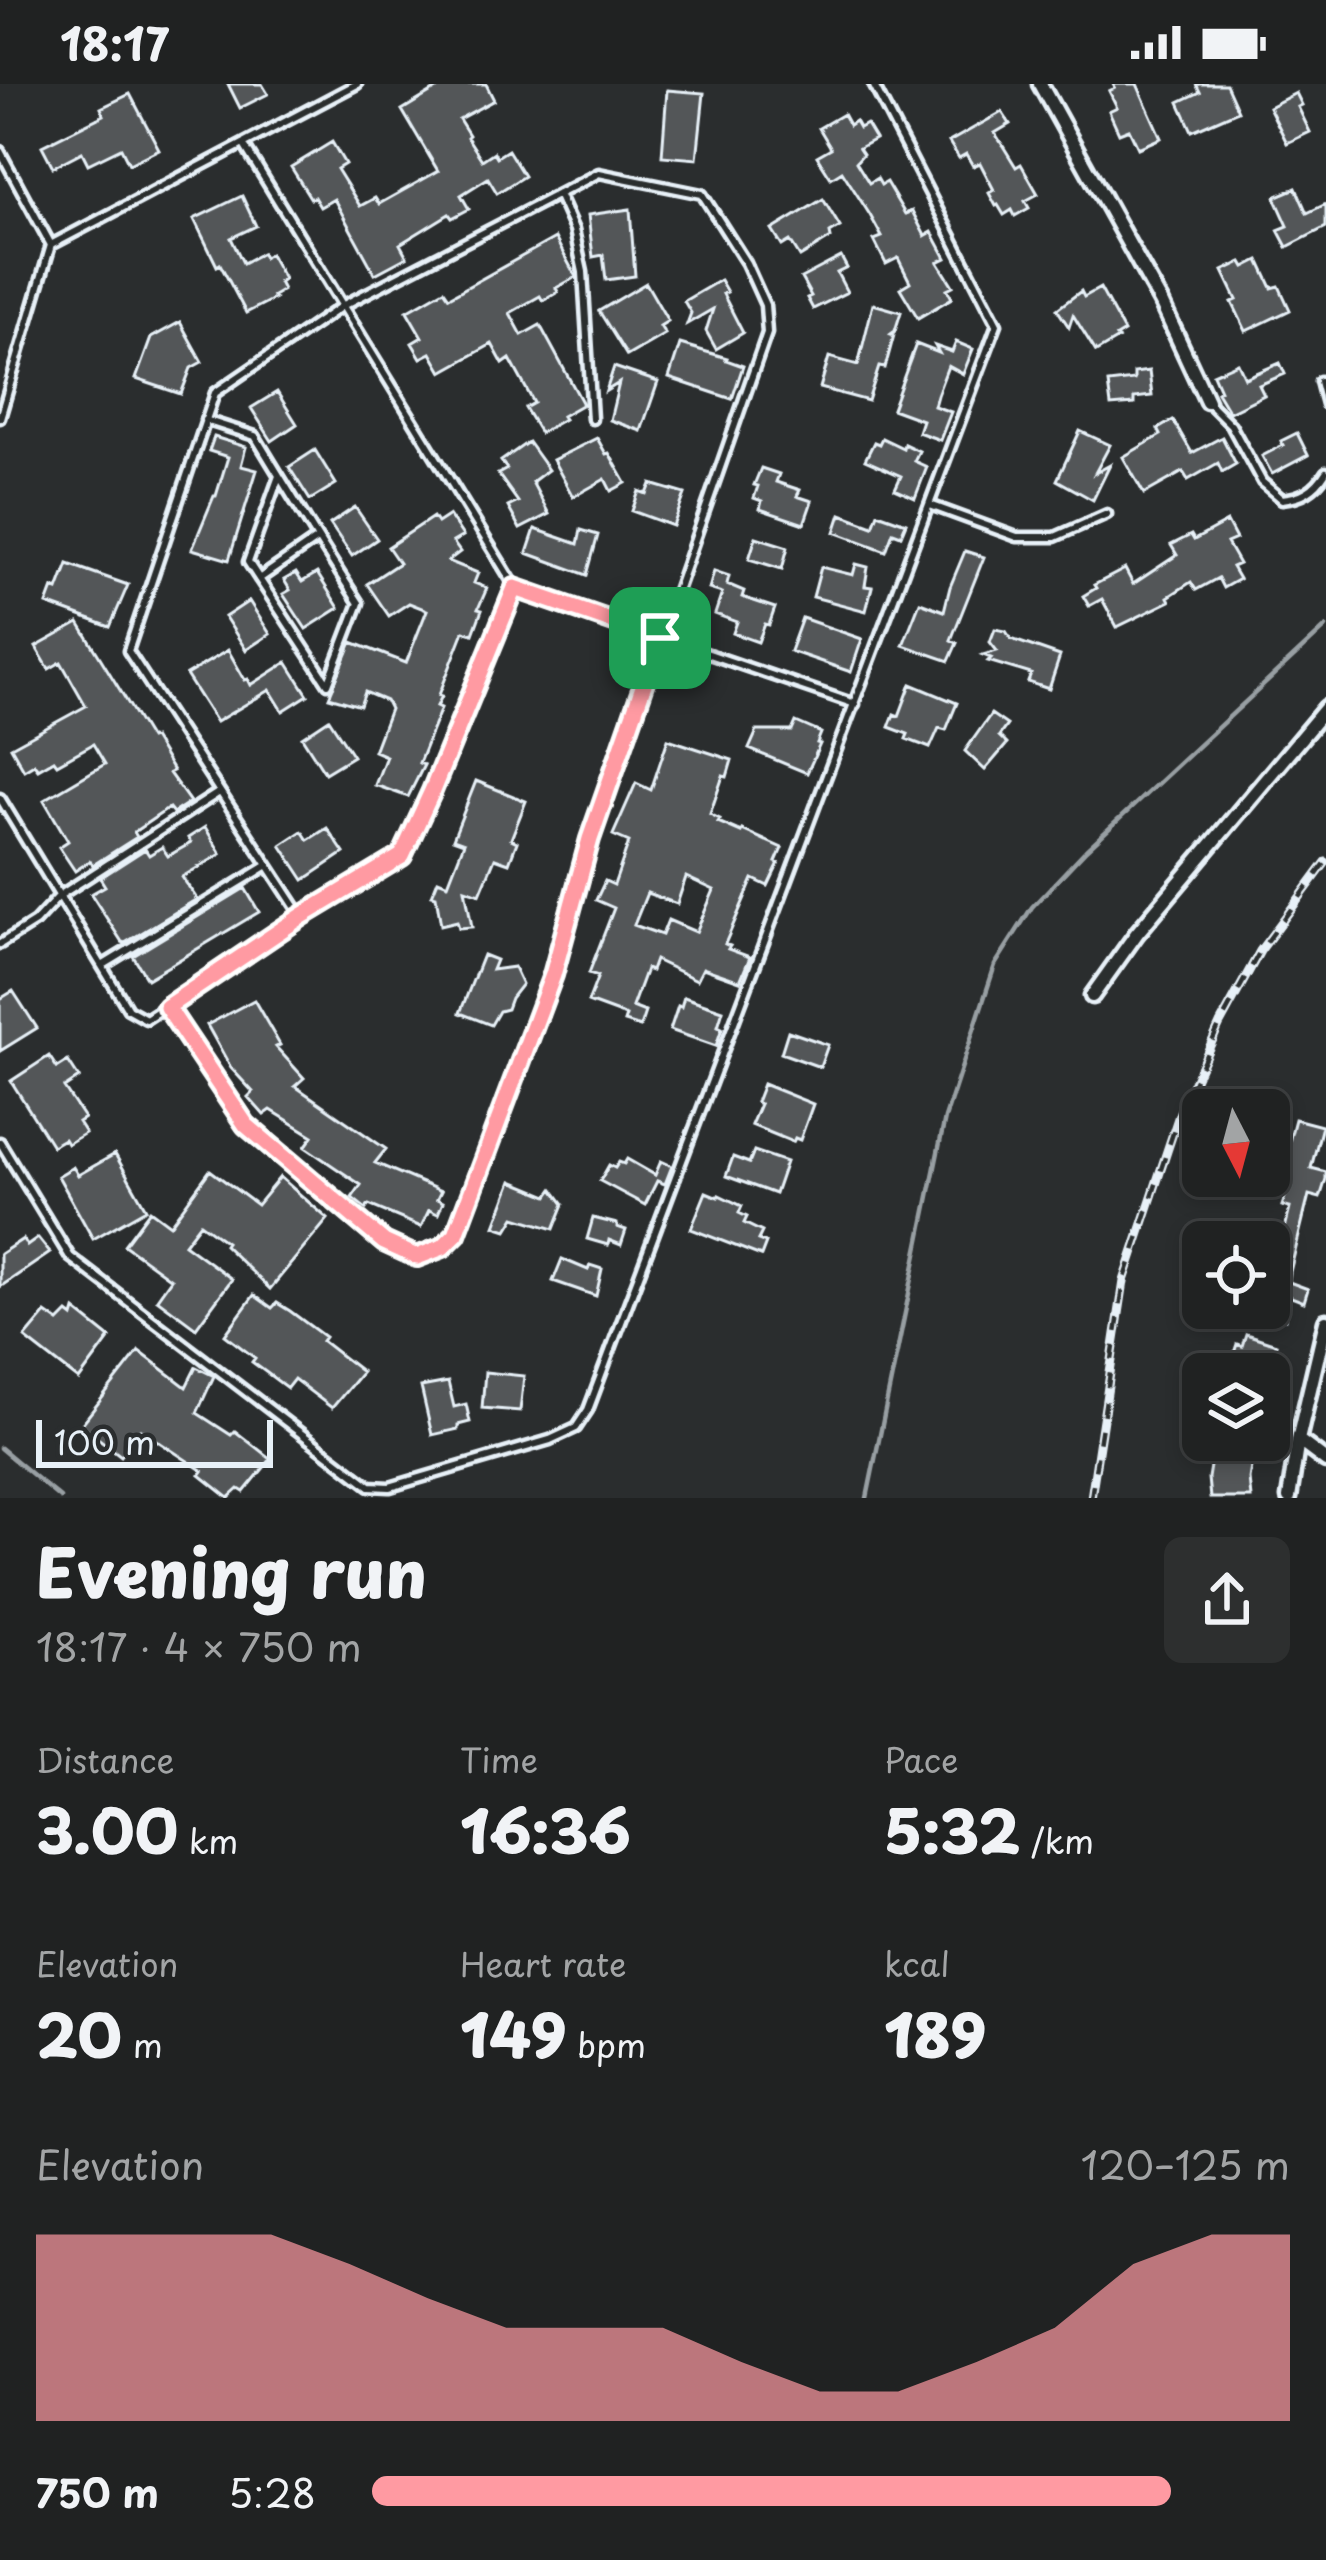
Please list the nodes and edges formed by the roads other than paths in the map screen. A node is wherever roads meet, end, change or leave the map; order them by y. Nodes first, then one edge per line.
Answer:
1 (357, 84) edge
2 (873, 84) edge
3 (1040, 84) edge
4 (244, 145) junction
5 (0, 151) edge
6 (558, 194) junction
7 (51, 245) junction
8 (342, 306) junction
9 (1320, 381) dead end
10 (1207, 400) joint
11 (1326, 404) edge
12 (0, 418) edge
13 (592, 419) dead end
14 (205, 420) junction
15 (1326, 472) edge
16 (279, 476) junction
17 (930, 505) junction
18 (1107, 514) dead end
19 (317, 539) junction
20 (259, 580) junction
21 (515, 588) junction
22 (660, 638) junction
23 (855, 704) junction
24 (1326, 708) edge
25 (219, 792) junction
26 (0, 798) edge
27 (268, 866) junction
28 (59, 896) junction
29 (302, 916) junction
30 (0, 944) edge
31 (102, 966) junction
32 (1091, 996) dead end
33 (167, 1007) junction
34 (0, 1142) edge
35 (1326, 1321) edge
36 (1298, 1441) junction
37 (1326, 1461) edge
38 (1289, 1498) edge

1 - 4 lane
2 - 17 lane
3 - 10 street
4 - 7 lane
4 - 8 lane
5 - 7 lane
6 - 8 lane
6 - 13 lane
6 - 22 lane
7 - 12 lane
8 - 14 lane
8 - 21 lane
9 - 11 lane
10 - 15 lane
14 - 16 lane
14 - 25 lane
16 - 19 lane
16 - 20 lane
17 - 18 lane
17 - 23 lane
19 - 20 lane
19 - 20 lane
21 - 22 lane
21 - 29 lane
22 - 23 lane
22 - 33 lane
23 - 34 lane
24 - 32 street
25 - 27 lane
25 - 28 lane
26 - 28 lane
27 - 29 lane
27 - 31 lane
28 - 30 lane
28 - 31 lane
29 - 33 lane
31 - 33 lane
35 - 36 street
36 - 37 street
36 - 38 street

